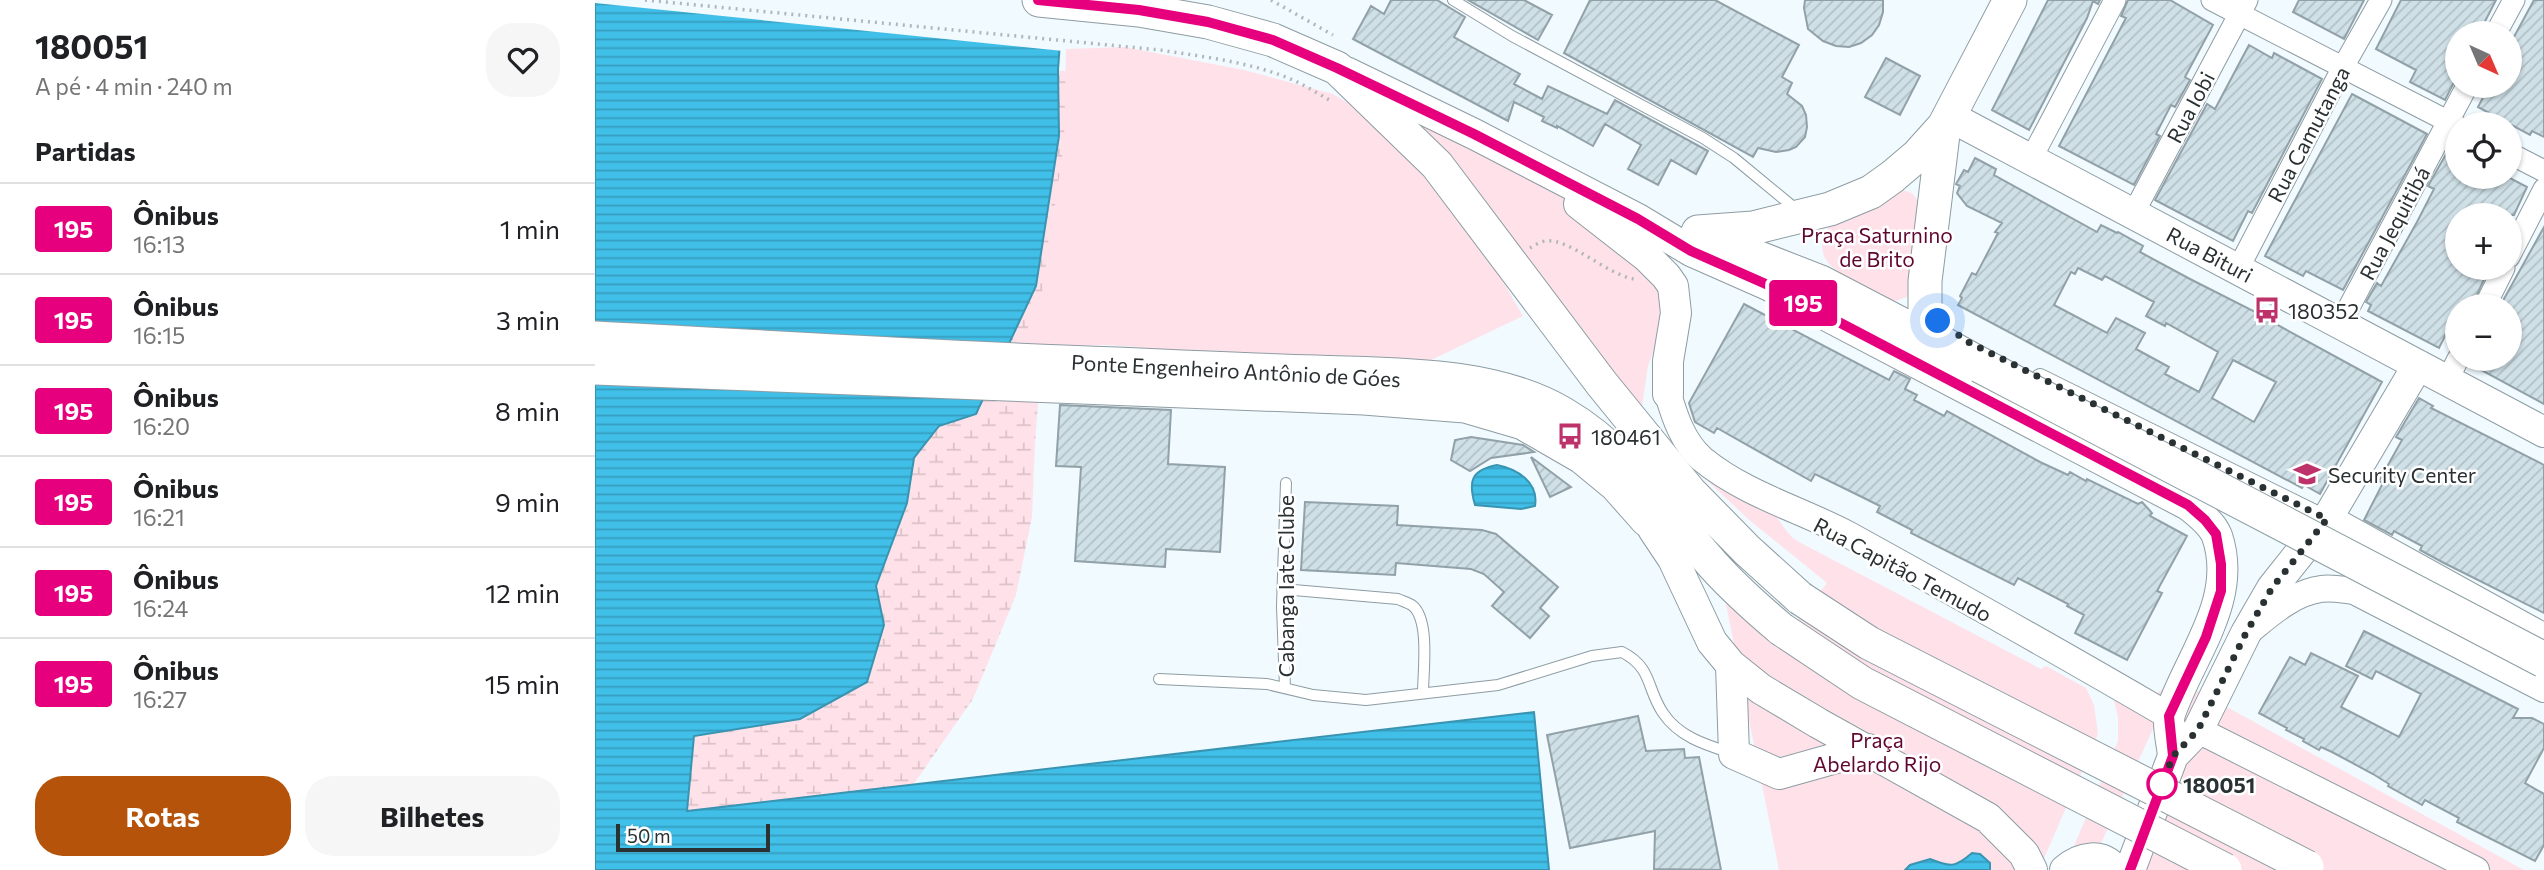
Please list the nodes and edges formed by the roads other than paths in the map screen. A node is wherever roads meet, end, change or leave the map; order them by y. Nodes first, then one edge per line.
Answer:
1 (1039, 0) edge
2 (1453, 0) edge
3 (2010, 0) edge
4 (2115, 0) edge
5 (2212, 0) edge
6 (2381, 0) edge
7 (2514, 0) edge
8 (2244, 7) edge
9 (2503, 21) edge
10 (2343, 67) junction
11 (1337, 68) junction
12 (2445, 120) edge
13 (1947, 121) junction
14 (2445, 136) edge
15 (2031, 159) junction
16 (1523, 160) junction
17 (2522, 160) edge
18 (2544, 171) edge
19 (2544, 189) edge
20 (2133, 214) junction
21 (1804, 216) junction
22 (1638, 219) junction
23 (1698, 232) junction
24 (2522, 232) edge
25 (2238, 269) junction
26 (2340, 324) junction
27 (1940, 328) junction
28 (595, 338) edge
29 (2418, 365) junction
30 (595, 368) edge
31 (2445, 369) edge
32 (2454, 371) edge
33 (2031, 373) dead end
34 (1096, 376) junction
35 (1668, 394) joint
36 (2544, 432) edge
37 (1286, 483) dead end
38 (2327, 519) junction
39 (1647, 520) junction
40 (1282, 589) junction
41 (1739, 594) junction
42 (2246, 633) junction
43 (2544, 639) edge
44 (2544, 660) edge
45 (1731, 665) junction
46 (1159, 679) dead end
47 (1285, 688) junction
48 (2544, 690) edge
49 (1423, 693) junction
50 (2169, 716) junction
51 (2198, 730) junction
52 (1868, 749) junction
53 (1734, 754) junction
54 (2173, 756) junction
55 (2032, 870) edge
56 (2065, 870) edge
57 (2115, 870) edge
58 (2130, 870) edge
59 (2225, 870) edge
60 (2313, 870) edge
61 (2476, 870) edge

1 - 11 main road
2 - 21 lane
3 - 13 main road
4 - 15 street
5 - 8 street
6 - 10 street, Rua Camutanga
7 - 9 street
8 - 10 street
8 - 20 street, Rua Iobi
10 - 12 street
10 - 25 street, Rua Camutanga
11 - 16 main road
11 - 60 main road, bridge
13 - 15 main road, Rua Bituri
13 - 21 main road
13 - 27 main road
14 - 26 street, Rua Jequitibá
15 - 20 main road, Rua Bituri
16 - 22 main road
16 - 35 main road
17 - 18 street
19 - 24 street
20 - 25 main road, Rua Bituri
21 - 23 main road
22 - 23 main road
22 - 50 main road
23 - 27 main road
25 - 26 main road, Rua Bituri
26 - 29 main road, Rua Bituri
27 - 44 highway, bridge
28 - 34 main road, Ponte Engenheiro Antônio de Góes
29 - 31 main road, Rua Bituri
29 - 38 main road
30 - 34 main road, Ponte Engenheiro Antônio de Góes
32 - 36 main road, Rua Bituri
33 - 38 street
34 - 39 main road, Ponte Engenheiro Antônio de Góes
34 - 41 main road, Ponte Engenheiro Antônio de Góes
35 - 50 street, Rua Capitão Temudo
37 - 40 lane, Cabanga Iate Clube
38 - 42 main road
38 - 43 main road
39 - 41 main road, Ponte Engenheiro Antônio de Góes
39 - 45 main road
40 - 47 lane, Cabanga Iate Clube
40 - 49 lane
41 - 59 main road, Ponte Engenheiro Antônio de Góes, bridge
42 - 48 street
42 - 51 main road
45 - 52 main road
45 - 53 main road
46 - 47 lane, Cabanga Iate Clube
47 - 49 lane, Cabanga Iate Clube
49 - 53 lane, Cabanga Iate Clube
50 - 54 main road
51 - 54 main road
51 - 61 street
52 - 53 main road
52 - 55 main road
54 - 58 main road
56 - 57 main road

